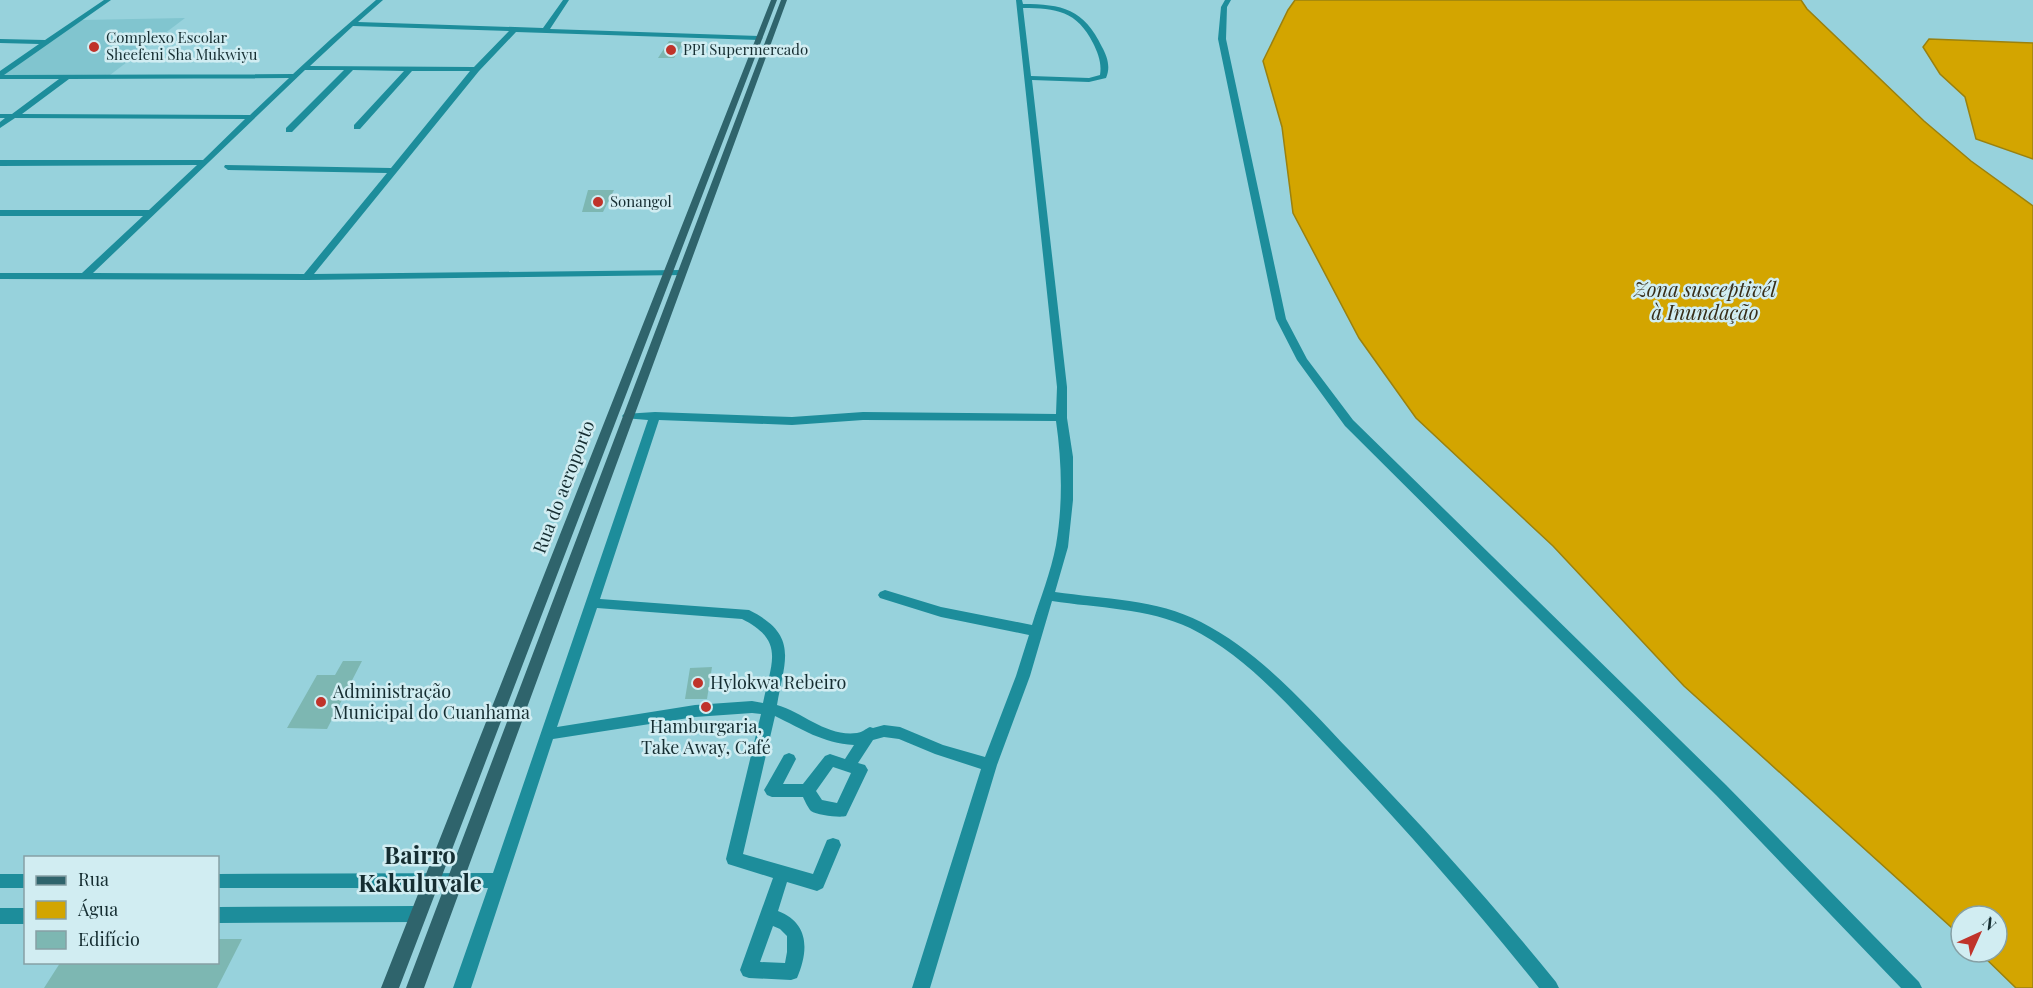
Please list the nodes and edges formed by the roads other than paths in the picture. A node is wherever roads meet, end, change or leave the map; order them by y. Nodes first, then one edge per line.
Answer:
1 (108, 0) edge
2 (380, 0) edge
3 (566, 0) edge
4 (774, 0) edge
5 (784, 0) edge
6 (1228, 0) edge
7 (1020, 3) edge
8 (353, 24) junction
9 (514, 30) junction
10 (545, 31) junction
11 (759, 38) junction
12 (0, 41) edge
13 (47, 42) junction
14 (304, 68) junction
15 (351, 68) junction
16 (410, 69) junction
17 (476, 69) junction
18 (0, 76) edge
19 (295, 76) junction
20 (67, 77) junction
21 (1028, 78) junction
22 (0, 116) edge
23 (13, 116) junction
24 (253, 117) junction
25 (0, 126) edge
26 (357, 127) dead end
27 (289, 130) dead end
28 (205, 162) junction
29 (0, 163) edge
30 (228, 167) dead end
31 (392, 171) junction
32 (0, 213) edge
33 (151, 213) junction
34 (667, 273) junction
35 (681, 273) junction
36 (0, 276) edge
37 (84, 277) junction
38 (307, 277) junction
39 (628, 416) junction
40 (655, 416) junction
41 (1061, 418) junction
42 (885, 595) dead end
43 (1048, 596) junction
44 (592, 603) junction
45 (1037, 631) junction
46 (769, 709) junction
47 (870, 733) junction
48 (548, 734) junction
49 (789, 759) dead end
50 (990, 765) junction
51 (848, 766) junction
52 (807, 791) junction
53 (833, 845) dead end
54 (782, 874) junction
55 (431, 880) junction
56 (456, 880) junction
57 (499, 880) junction
58 (0, 881) edge
59 (24, 881) edge
60 (219, 881) edge
61 (418, 914) junction
62 (219, 915) edge
63 (0, 916) edge
64 (24, 916) edge
65 (766, 916) dead end
66 (390, 988) edge
67 (415, 988) edge
68 (462, 988) edge
69 (921, 988) edge
70 (1550, 988) edge
71 (1913, 988) edge

1 - 13 street
2 - 8 street
3 - 10 street
4 - 11 main road, Rua do aeroporto
5 - 35 main road, Rua do aeroporto
6 - 71 street
7 - 21 street
7 - 21 street
8 - 9 street
8 - 14 street
9 - 10 street
9 - 17 street
10 - 11 street
11 - 34 main road, Rua do aeroporto
12 - 13 street
13 - 18 street
14 - 15 street
14 - 19 street
15 - 16 street
15 - 27 street
16 - 17 street
16 - 26 street
17 - 31 street
18 - 20 street
19 - 20 street
19 - 24 street
20 - 23 street
21 - 41 street
22 - 23 street
23 - 24 street
23 - 25 street
24 - 28 street
28 - 29 street
28 - 33 street
30 - 31 street
31 - 38 street
32 - 33 street
33 - 37 street
34 - 35 street
34 - 38 street
34 - 55 main road, Rua do aeroporto
35 - 39 main road, Rua do aeroporto
36 - 37 street
37 - 38 street
39 - 40 street
39 - 56 main road, Rua do aeroporto
40 - 41 street
40 - 44 street
41 - 43 street
42 - 45 street
43 - 45 street
43 - 70 street
44 - 46 street
44 - 48 street
45 - 50 street
46 - 47 street
46 - 48 street
46 - 54 street
47 - 50 street
47 - 51 street
48 - 57 street
49 - 52 street
50 - 69 street
51 - 52 street
51 - 52 street
53 - 54 street
54 - 65 street
55 - 56 street
55 - 60 street
55 - 61 main road, Rua do aeroporto
56 - 57 street
56 - 67 main road, Rua do aeroporto
57 - 68 street
58 - 59 street
61 - 62 street
61 - 66 main road, Rua do aeroporto
63 - 64 street

